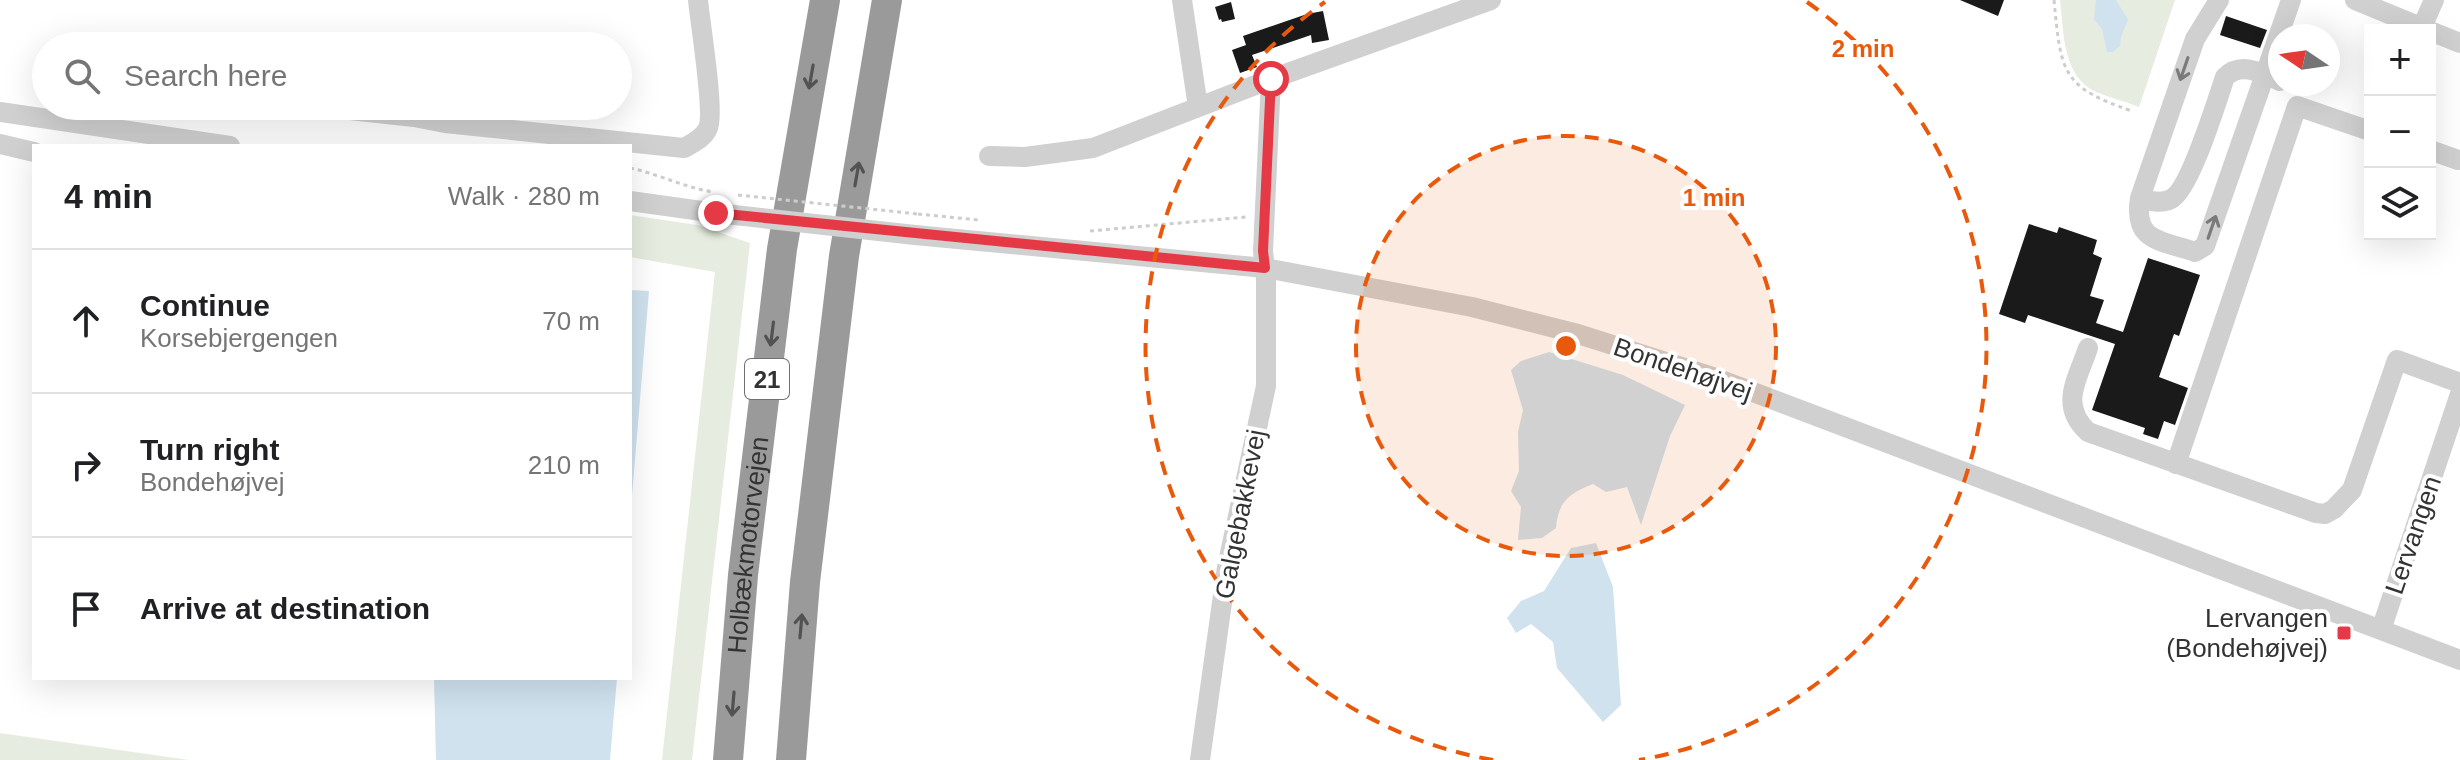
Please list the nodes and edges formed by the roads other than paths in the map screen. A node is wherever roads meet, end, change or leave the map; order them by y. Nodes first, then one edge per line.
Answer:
1 (698, 0) edge
2 (825, 0) edge
3 (887, 0) edge
4 (1182, 0) edge
5 (1491, 0) edge
6 (2219, 0) edge
7 (2291, 0) edge
8 (2355, 0) edge
9 (2434, 0) edge
10 (2286, 24) edge
11 (2415, 24) edge
12 (2428, 24) edge
13 (2436, 33) edge
14 (2460, 43) edge
15 (2268, 77) edge
16 (1271, 79) junction
17 (2269, 96) edge
18 (2289, 96) edge
19 (2297, 106) junction
20 (1198, 107) junction
21 (0, 112) edge
22 (32, 113) edge
23 (85, 120) edge
24 (430, 120) edge
25 (2364, 129) edge
26 (0, 144) edge
27 (219, 144) edge
28 (32, 152) edge
29 (2436, 152) edge
30 (989, 156) dead end
31 (2458, 160) edge
32 (2140, 198) junction
33 (632, 201) edge
34 (1265, 268) junction
35 (2088, 348) dead end
36 (2460, 383) edge
37 (2460, 394) edge
38 (2176, 464) junction
39 (2381, 630) junction
40 (2460, 660) edge
41 (728, 760) edge
42 (791, 760) edge
43 (1200, 760) edge

1 - 24 street
2 -> 41 highway, Holbækmotorvejen / 21
42 -> 3 highway, 21
4 - 20 street
5 - 16 street
6 -> 32 street
7 - 10 street
8 - 11 street
9 - 12 street
13 - 14 street
15 - 32 street
16 - 20 street
16 - 34 street, Galgebakkevej
32 -> 17 street
18 - 19 street
19 - 25 street
19 - 38 street
20 - 30 street
21 - 22 street
23 - 27 street
26 - 28 street
29 - 31 street
33 - 34 street, Bondehøjvej, bridge
34 - 39 street, Bondehøjvej
34 - 43 street, Galgebakkevej
35 - 38 street
36 - 38 street
37 - 39 street, Lervangen
39 - 40 street, Bondehøjvej

